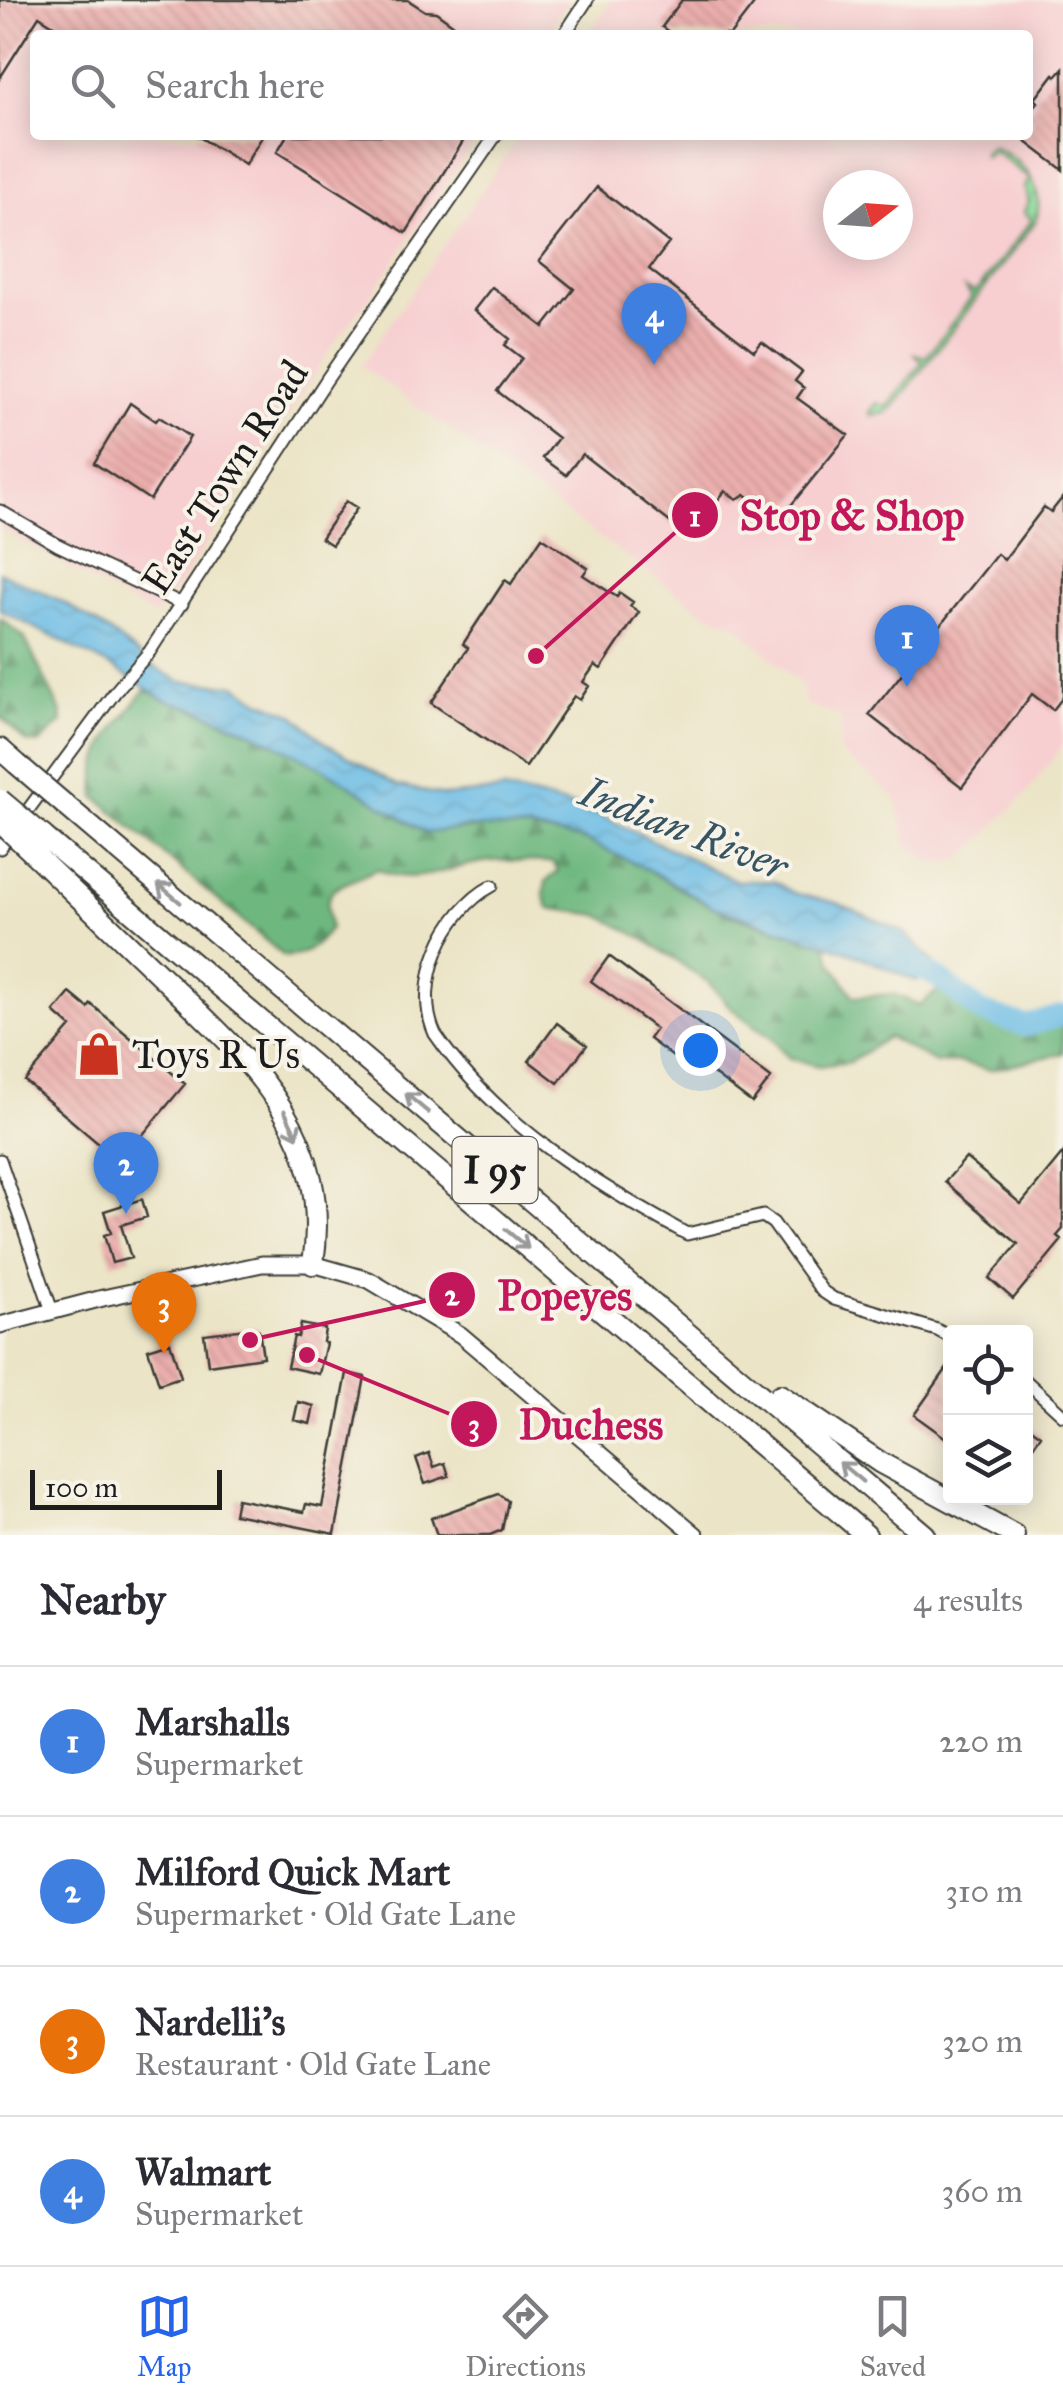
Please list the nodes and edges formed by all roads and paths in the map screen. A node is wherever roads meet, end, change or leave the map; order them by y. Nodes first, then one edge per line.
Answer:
1 (587, 0) edge
2 (567, 30) edge
3 (493, 140) edge
4 (0, 511) edge
5 (182, 604) junction
6 (0, 750) edge
7 (0, 800) edge
8 (0, 822) edge
9 (37, 844) junction
10 (0, 848) edge
11 (492, 886) dead end
12 (0, 1160) edge
13 (591, 1251) junction
14 (314, 1264) junction
15 (52, 1311) junction
16 (0, 1326) edge
17 (943, 1334) edge
18 (1033, 1388) edge
19 (1063, 1415) edge
20 (696, 1535) edge
21 (866, 1535) edge
22 (926, 1535) edge
23 (1014, 1535) edge

1 - 2 street
3 - 5 street, East Town Road
4 - 5 street
5 - 10 street, East Town Road
13 -> 6 highway, I 95, bridge
7 - 9 highway, I 95, bridge
8 - 9 highway, bridge
9 -> 14 highway
9 -> 21 highway, I 95
11 - 17 street
12 - 15 street
22 -> 13 highway, I 95
13 - 23 highway
14 - 15 main road
14 - 20 main road
15 - 16 main road
18 - 19 street

